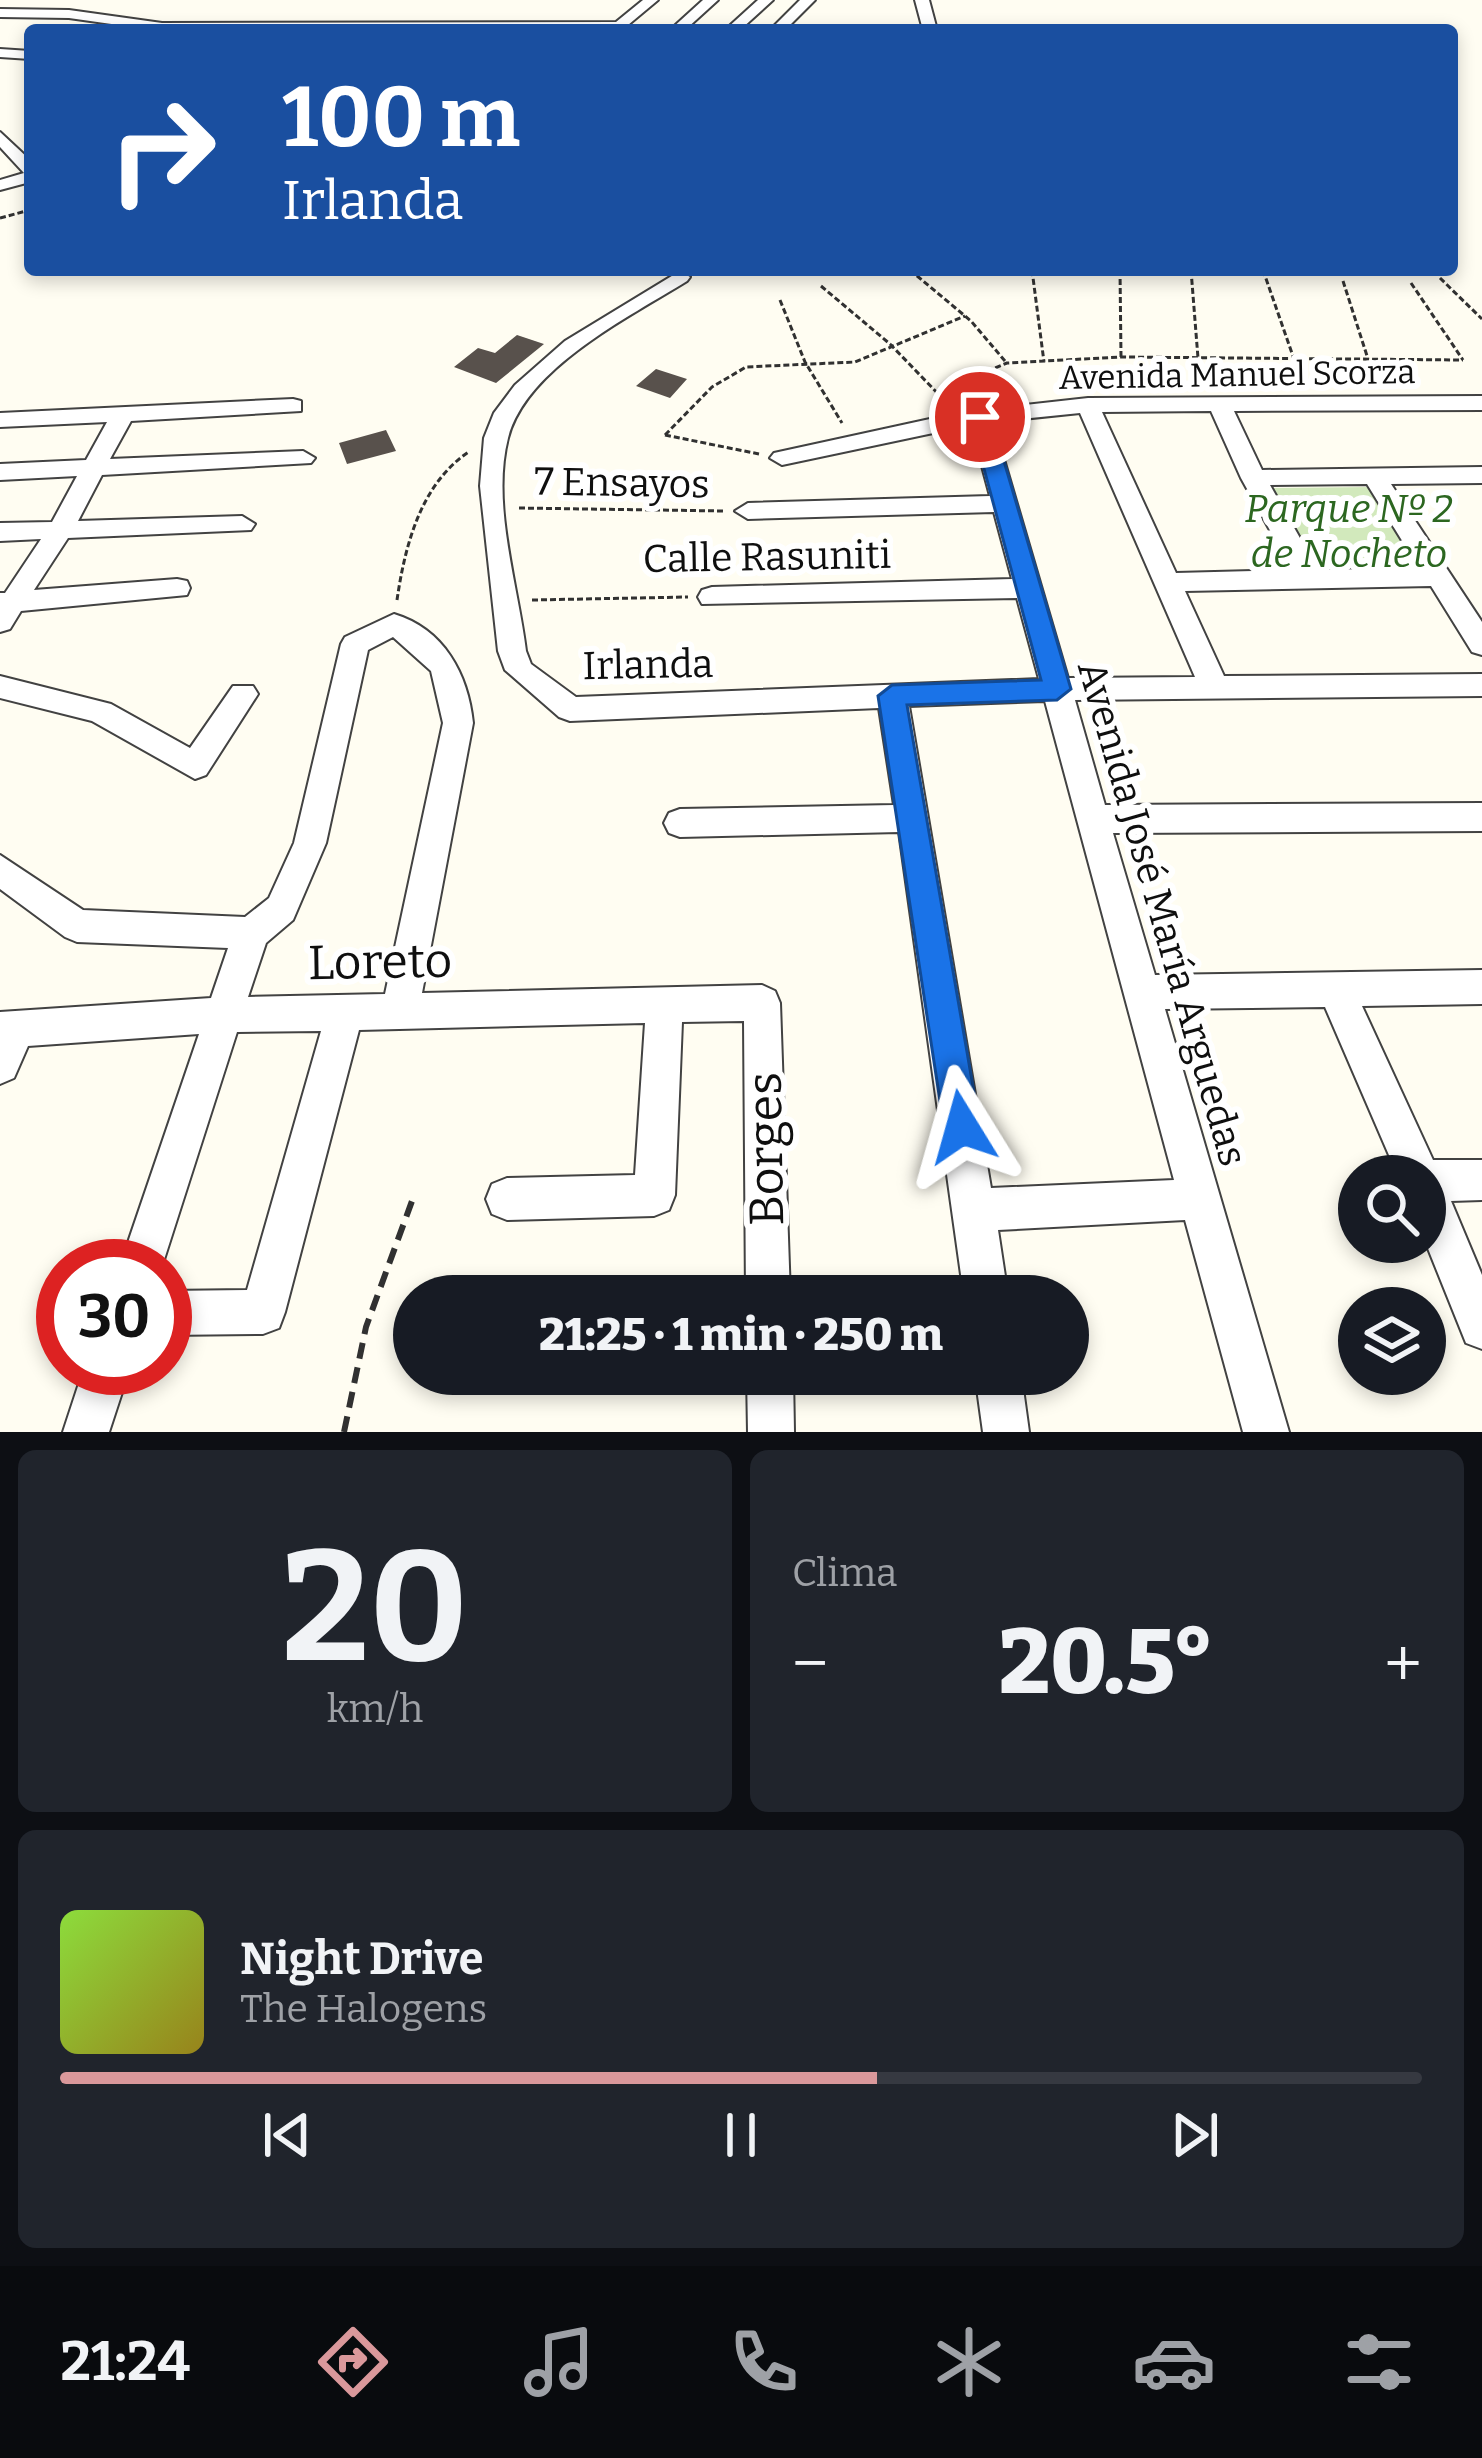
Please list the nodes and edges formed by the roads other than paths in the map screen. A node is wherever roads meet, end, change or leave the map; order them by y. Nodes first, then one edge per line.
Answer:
1 (651, 0) edge
2 (711, 0) edge
3 (766, 0) edge
4 (808, 0) edge
5 (0, 13) edge
6 (133, 24) edge
7 (268, 24) edge
8 (464, 24) edge
9 (622, 24) edge
10 (684, 24) edge
11 (739, 24) edge
12 (783, 24) edge
13 (680, 277) dead end
14 (1482, 403) edge
15 (1219, 404) junction
16 (1088, 405) junction
17 (293, 406) dead end
18 (122, 416) junction
19 (980, 417) junction
20 (10, 419) edge
21 (60, 443) junction
22 (0, 450) edge
23 (303, 458) dead end
24 (782, 458) road end
25 (92, 468) junction
26 (0, 472) edge
27 (1482, 475) edge
28 (1374, 476) junction
29 (1253, 478) junction
30 (1003, 504) junction
31 (748, 511) road end
32 (242, 524) dead end
33 (60, 530) junction
34 (0, 532) edge
35 (1438, 577) junction
36 (1310, 579) junction
37 (1170, 582) junction
38 (177, 587) dead end
39 (1028, 588) junction
40 (712, 597) road end
41 (3, 609) edge
42 (1482, 645) edge
43 (1482, 685) edge
44 (0, 687) edge
45 (1215, 688) junction
46 (1057, 689) junction
47 (243, 694) dead end
48 (892, 696) junction
49 (1482, 817) edge
50 (913, 818) junction
51 (1093, 820) junction
52 (680, 823) dead end
53 (0, 870) edge
54 (251, 933) junction
55 (1482, 987) edge
56 (1142, 992) junction
57 (1337, 992) junction
58 (762, 1003) joint
59 (664, 1008) junction
60 (400, 1012) junction
61 (345, 1013) junction
62 (223, 1016) junction
63 (9, 1029) edge
64 (0, 1065) edge
65 (1411, 1155) edge
66 (1482, 1180) edge
67 (1446, 1181) edge
68 (507, 1199) dead end
69 (1200, 1199) junction
70 (974, 1210) junction
71 (150, 1239) edge
72 (1446, 1239) edge
73 (768, 1275) edge
74 (983, 1275) edge
75 (192, 1313) edge
76 (1482, 1327) edge
77 (98, 1395) edge
78 (770, 1395) edge
79 (1001, 1395) edge
80 (86, 1432) edge
81 (771, 1432) edge
82 (1006, 1432) edge
83 (1266, 1432) edge

1 - 9 street
2 - 10 street
3 - 11 street
4 - 12 street
5 - 6 street
7 - 8 street
13 - 48 street, Irlanda
14 - 15 street, Avenida Manuel Scorza
15 - 16 street, Avenida Manuel Scorza
15 - 29 street
16 - 19 street, Avenida Manuel Scorza
16 - 37 street
17 - 18 street
18 - 21 street
18 - 25 street
19 - 24 street, Avenida Manuel Scorza
19 - 30 street, Avenida José María Arguedas
20 - 21 street
20 - 22 street
21 - 25 street
21 - 26 street
23 - 25 street
25 - 33 street
27 - 28 street
28 - 29 street
28 - 35 street
29 - 36 street
30 - 31 street
30 - 39 street, Avenida José María Arguedas
32 - 33 street
33 - 34 street
33 - 41 street
35 - 36 street
35 - 42 street
36 - 37 street
37 - 45 street
38 - 41 street
39 - 40 street, Calle Rasuniti
39 - 46 street, Avenida José María Arguedas
43 - 45 street, Irlanda
44 - 47 street
45 - 46 street, Irlanda
46 - 48 street, Irlanda
46 - 51 street, Avenida José María Arguedas
48 - 50 street
49 - 51 street
50 - 52 street
50 - 70 street
51 - 56 street, Avenida José María Arguedas
53 - 54 street
54 - 60 street
54 - 62 street
55 - 57 street
56 - 57 street
56 - 69 street, Avenida José María Arguedas
57 - 65 street
58 - 59 street, Loreto
58 - 73 street, Borges
59 - 60 street, Loreto
59 - 68 street
60 - 61 street, Loreto
61 - 62 street, Loreto
61 - 75 street
62 - 63 street, Loreto
62 - 71 street
63 - 64 street
66 - 67 street
69 - 70 street
69 - 83 street, Avenida José María Arguedas
70 - 74 street
72 - 76 street
77 - 80 street
78 - 81 street
79 - 82 street

